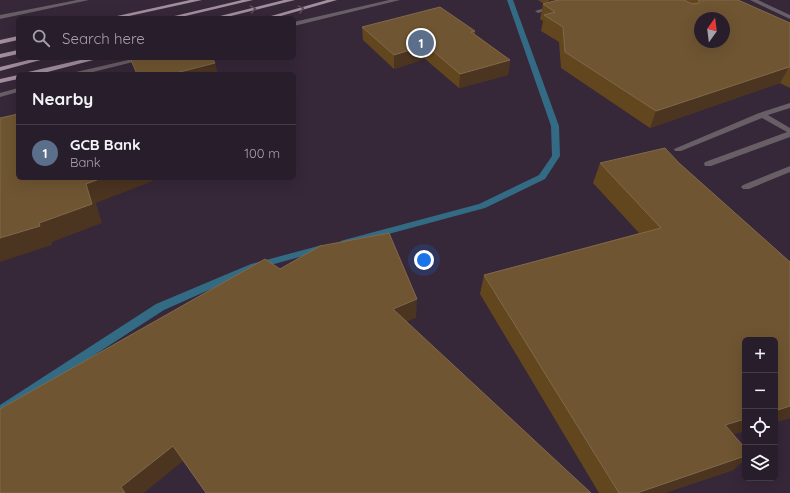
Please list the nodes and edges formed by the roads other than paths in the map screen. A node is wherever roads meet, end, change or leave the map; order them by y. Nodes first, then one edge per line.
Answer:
1 (86, 0) edge
2 (199, 0) edge
3 (250, 0) edge
4 (292, 0) edge
5 (334, 0) edge
6 (397, 0) edge
7 (753, 0) edge
8 (561, 6) edge
9 (538, 11) dead end
10 (121, 16) edge
11 (178, 16) edge
12 (224, 16) edge
13 (274, 16) edge
14 (0, 17) edge
15 (790, 17) edge
16 (296, 24) edge
17 (16, 38) edge
18 (0, 42) edge
19 (16, 52) edge
20 (0, 56) edge
21 (36, 60) edge
22 (90, 60) edge
23 (137, 60) edge
24 (0, 68) edge
25 (39, 72) edge
26 (85, 72) edge
27 (16, 78) edge
28 (2, 81) edge
29 (15, 91) edge
30 (0, 95) edge
31 (790, 105) edge
32 (762, 115) junction
33 (790, 132) edge
34 (678, 149) dead end
35 (708, 164) dead end
36 (790, 169) edge
37 (746, 187) dead end

1 - 14 lane
2 - 10 main road
3 - 11 main road
12 -> 4 main road
13 -> 5 main road
6 - 16 lane
7 - 15 lane
8 - 9 lane
17 - 18 main road
19 - 20 main road
21 - 24 main road
22 - 25 main road
23 - 26 lane
27 - 28 main road
28 - 29 lane
29 - 30 lane
31 - 32 lane
32 - 33 lane
32 - 34 lane
33 - 35 lane
36 - 37 lane

